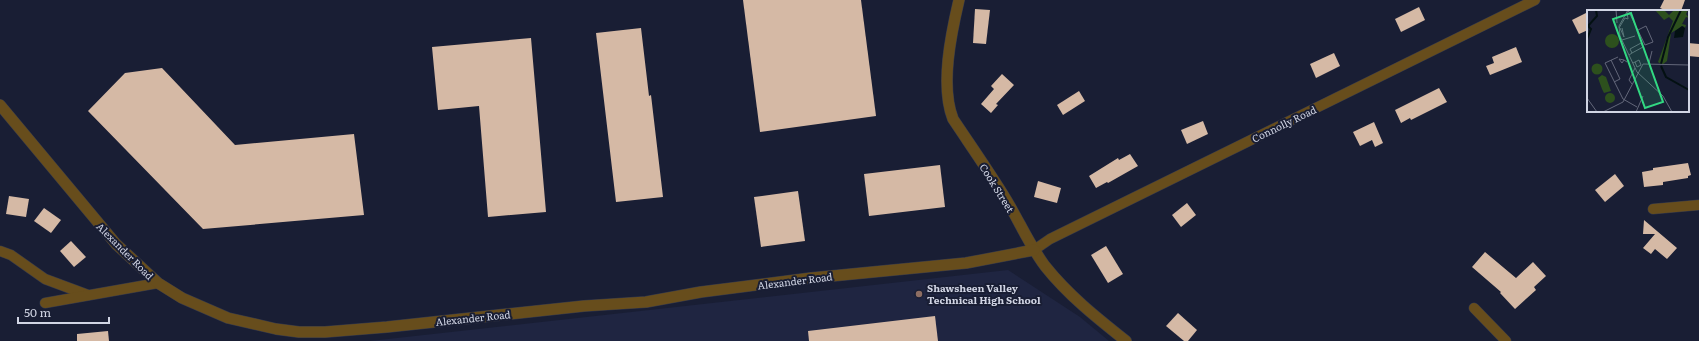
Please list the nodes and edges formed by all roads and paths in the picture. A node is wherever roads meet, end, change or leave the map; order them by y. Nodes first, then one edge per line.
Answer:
1 (959, 0) edge
2 (1535, 0) edge
3 (0, 105) edge
4 (1699, 205) edge
5 (1653, 209) dead end
6 (1034, 250) junction
7 (0, 251) edge
8 (158, 283) junction
9 (88, 295) junction
10 (45, 303) dead end
11 (1474, 308) dead end
12 (1126, 341) edge
13 (1506, 341) edge

1 - 6 street, Cook Street
2 - 6 street, Connolly Road
3 - 8 street, Alexander Road
4 - 5 street
6 - 8 street, Alexander Road
6 - 12 street, Cook Street
7 - 9 street
8 - 9 street
9 - 10 street
11 - 13 street

